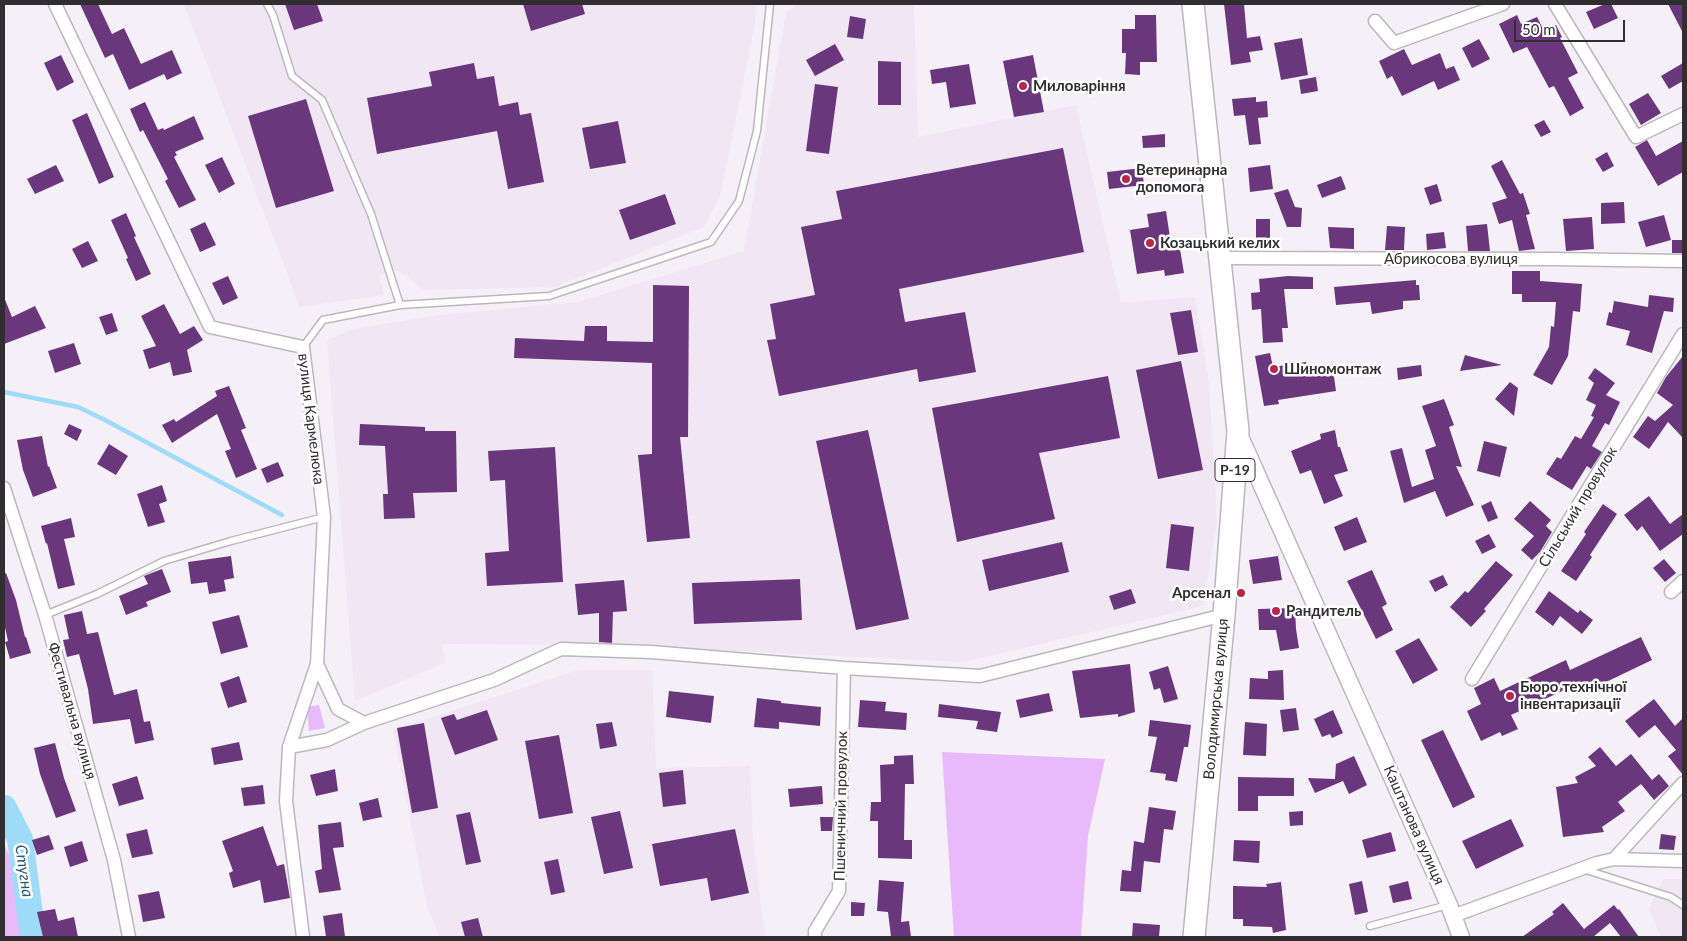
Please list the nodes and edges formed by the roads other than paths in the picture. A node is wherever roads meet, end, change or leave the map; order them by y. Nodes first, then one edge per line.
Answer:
1 (55, 4) edge
2 (267, 4) edge
3 (770, 4) edge
4 (1193, 4) edge
5 (1503, 4) edge
6 (1556, 4) edge
7 (1375, 21) dead end
8 (1683, 114) edge
9 (1219, 258) junction
10 (1683, 261) edge
11 (400, 304) junction
12 (1683, 334) edge
13 (303, 347) junction
14 (1238, 430) junction
15 (4, 488) edge
16 (324, 517) junction
17 (1683, 581) edge
18 (1671, 592) dead end
19 (45, 615) junction
20 (1224, 615) junction
21 (317, 664) junction
22 (844, 668) junction
23 (1472, 680) dead end
24 (364, 723) junction
25 (1374, 734) joint
26 (290, 747) junction
27 (1683, 784) edge
28 (1614, 859) junction
29 (1683, 861) edge
30 (1580, 868) junction
31 (1683, 905) edge
32 (1451, 911) junction
33 (1370, 926) dead end
34 (129, 937) edge
35 (303, 937) edge
36 (815, 937) edge
37 (1194, 937) edge
38 (1462, 937) edge

1 - 13 street, вулиця Кармелюка
2 - 11 lane
3 - 11 lane
4 - 9 main road, Володимирська вулиця / Р-19
5 - 7 street
6 - 8 street
9 - 10 street, Абрикосова вулиця
9 - 14 main road, Володимирська вулиця / Р-19
11 - 13 lane
12 - 23 street, Сільський провулок
13 - 16 street, вулиця Кармелюка
14 - 20 main road, Володимирська вулиця / Р-19
14 - 25 street, Володимирська вулиця
15 - 19 street, Фестивальна вулиця
16 - 19 lane
16 - 21 street, вулиця Кармелюка
17 - 18 street
19 - 34 street, Фестивальна вулиця
20 - 22 street
20 - 37 main road, Володимирська вулиця / Р-19
21 - 24 street
21 - 26 street, вулиця Кармелюка
22 - 24 street
22 - 36 street, Пшеничний провулок
24 - 26 street
25 - 32 street, Каштанова вулиця
26 - 35 street, вулиця Кармелюка
27 - 28 street
28 - 29 street
28 - 30 street
30 - 31 lane
30 - 32 street
32 - 33 lane
32 - 38 street, Каштанова вулиця

